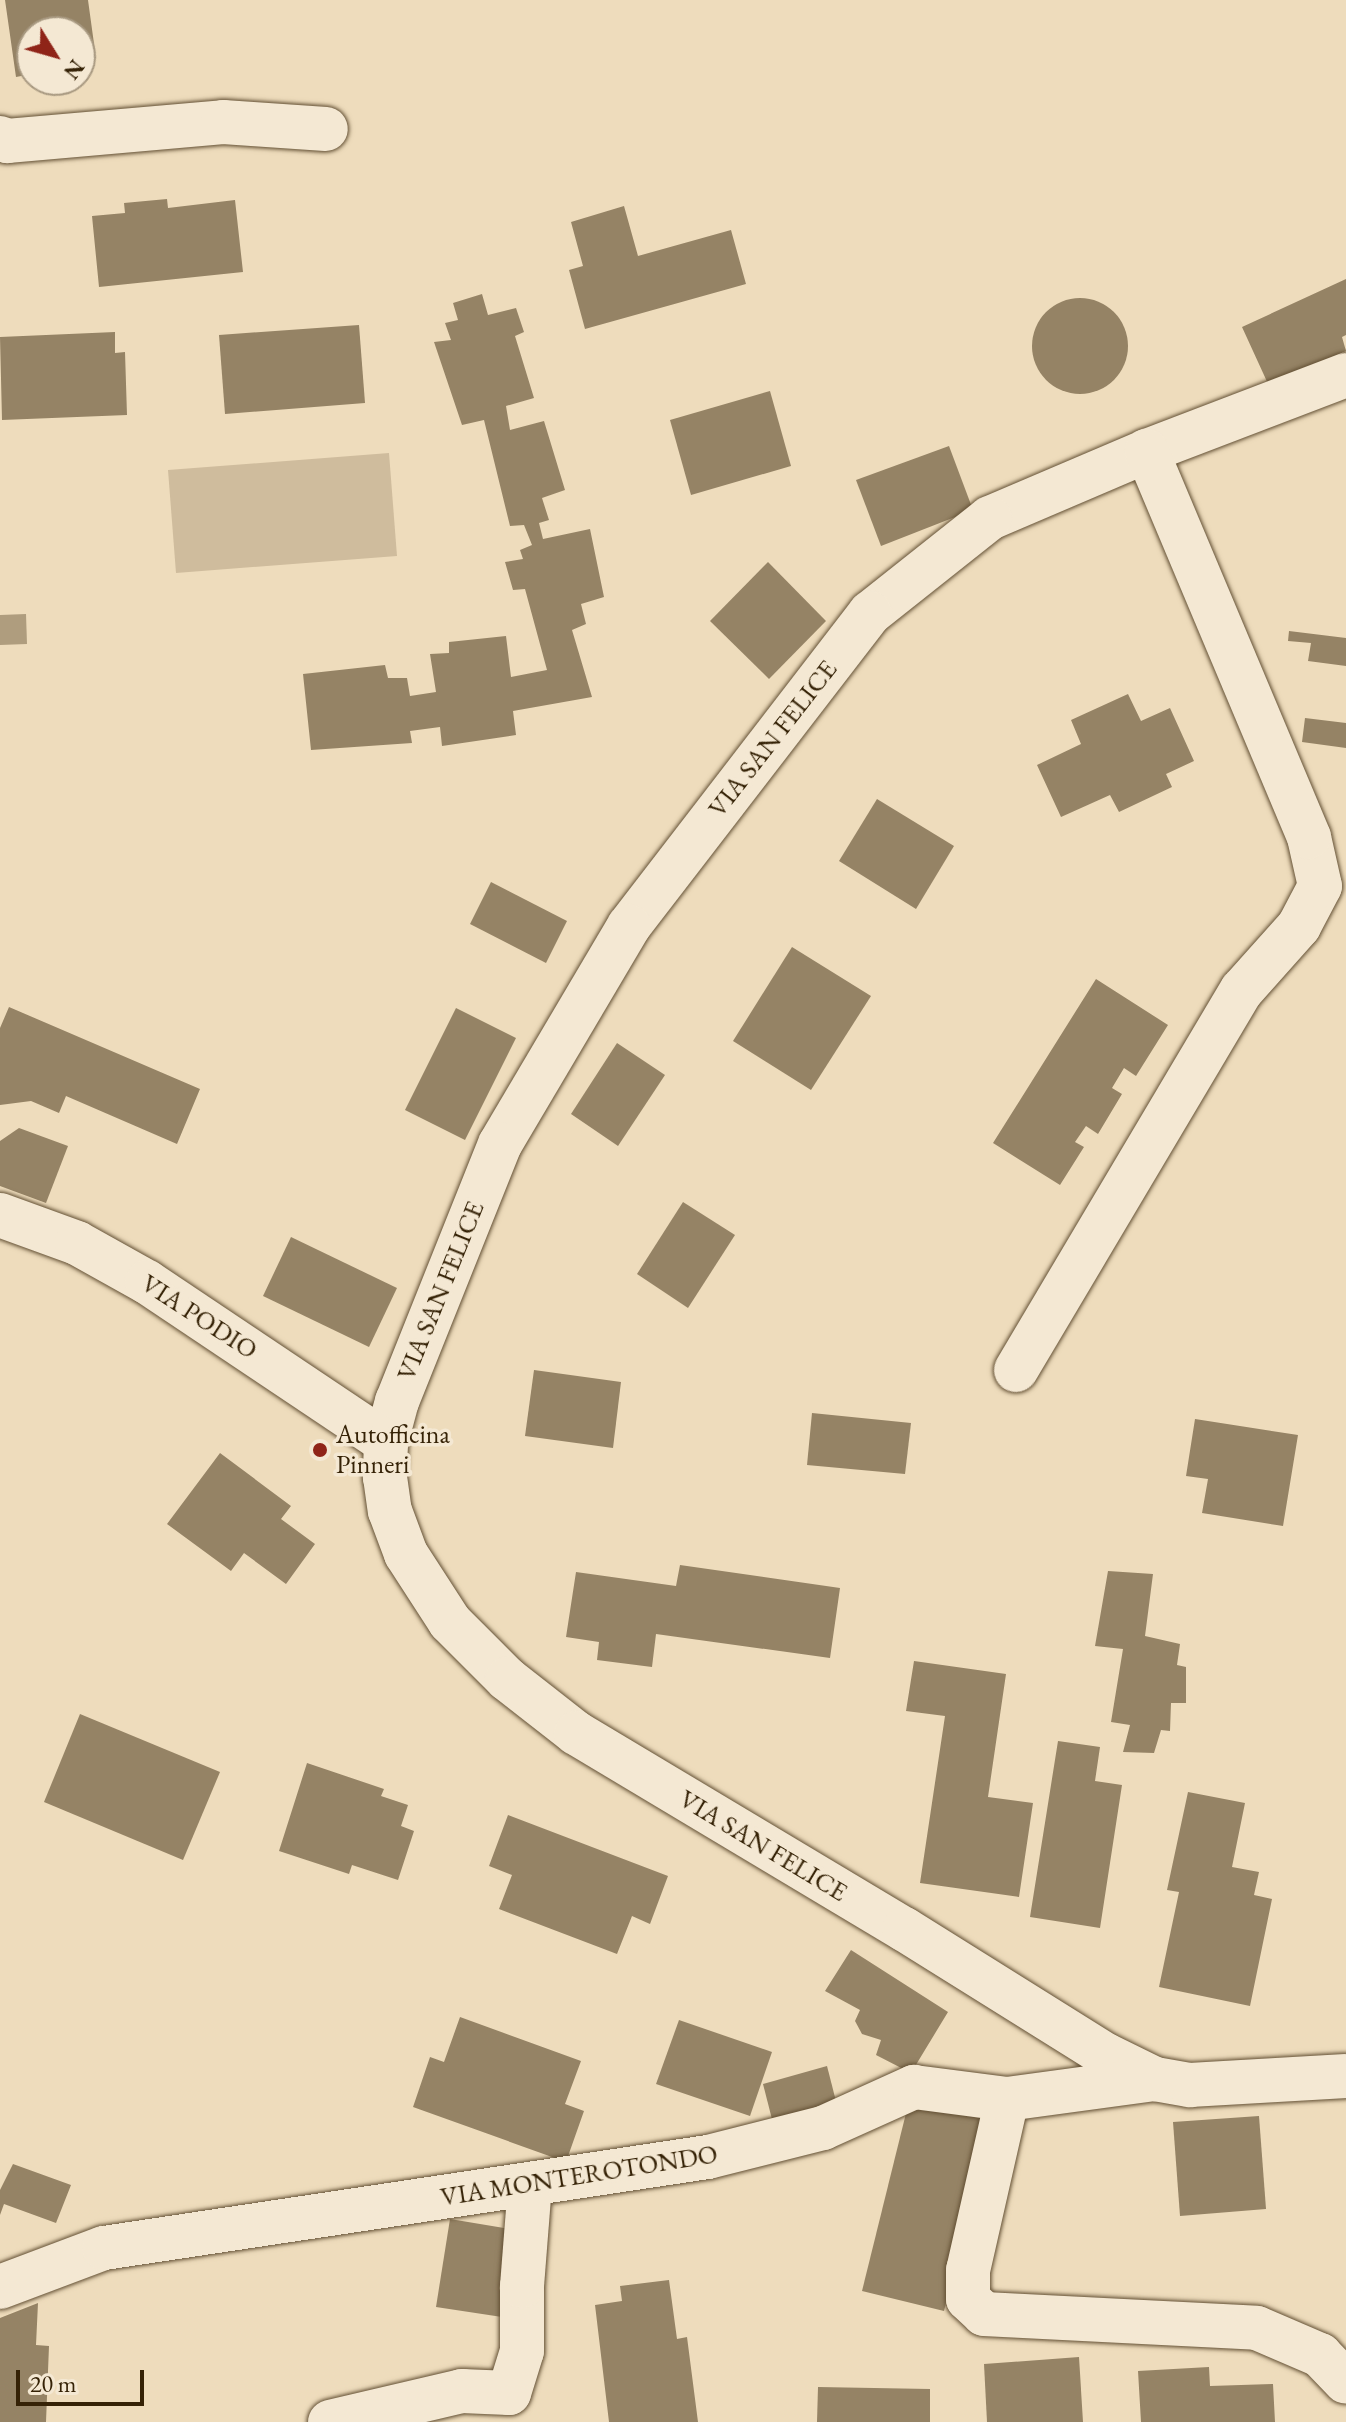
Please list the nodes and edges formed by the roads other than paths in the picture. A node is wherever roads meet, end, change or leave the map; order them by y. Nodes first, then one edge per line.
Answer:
1 (326, 129) dead end
2 (0, 138) edge
3 (1346, 375) edge
4 (1147, 451) junction
5 (0, 1215) edge
6 (1016, 1370) dead end
7 (386, 1442) junction
8 (1346, 2076) edge
9 (1155, 2079) junction
10 (1007, 2099) junction
11 (530, 2184) junction
12 (0, 2287) edge
13 (1346, 2382) edge
14 (510, 2407) edge
15 (330, 2422) edge

1 - 2 street
3 - 4 street, VIA SAN FELICE
4 - 6 street
4 - 7 street, VIA SAN FELICE
5 - 7 street, VIA PODIO
7 - 9 street, VIA SAN FELICE
8 - 9 street, VIA SAN FELICE
9 - 10 street, VIA MONTEROTONDO
10 - 11 street, VIA MONTEROTONDO
10 - 13 street
11 - 12 street, VIA MONTEROTONDO
11 - 14 street
14 - 15 street

